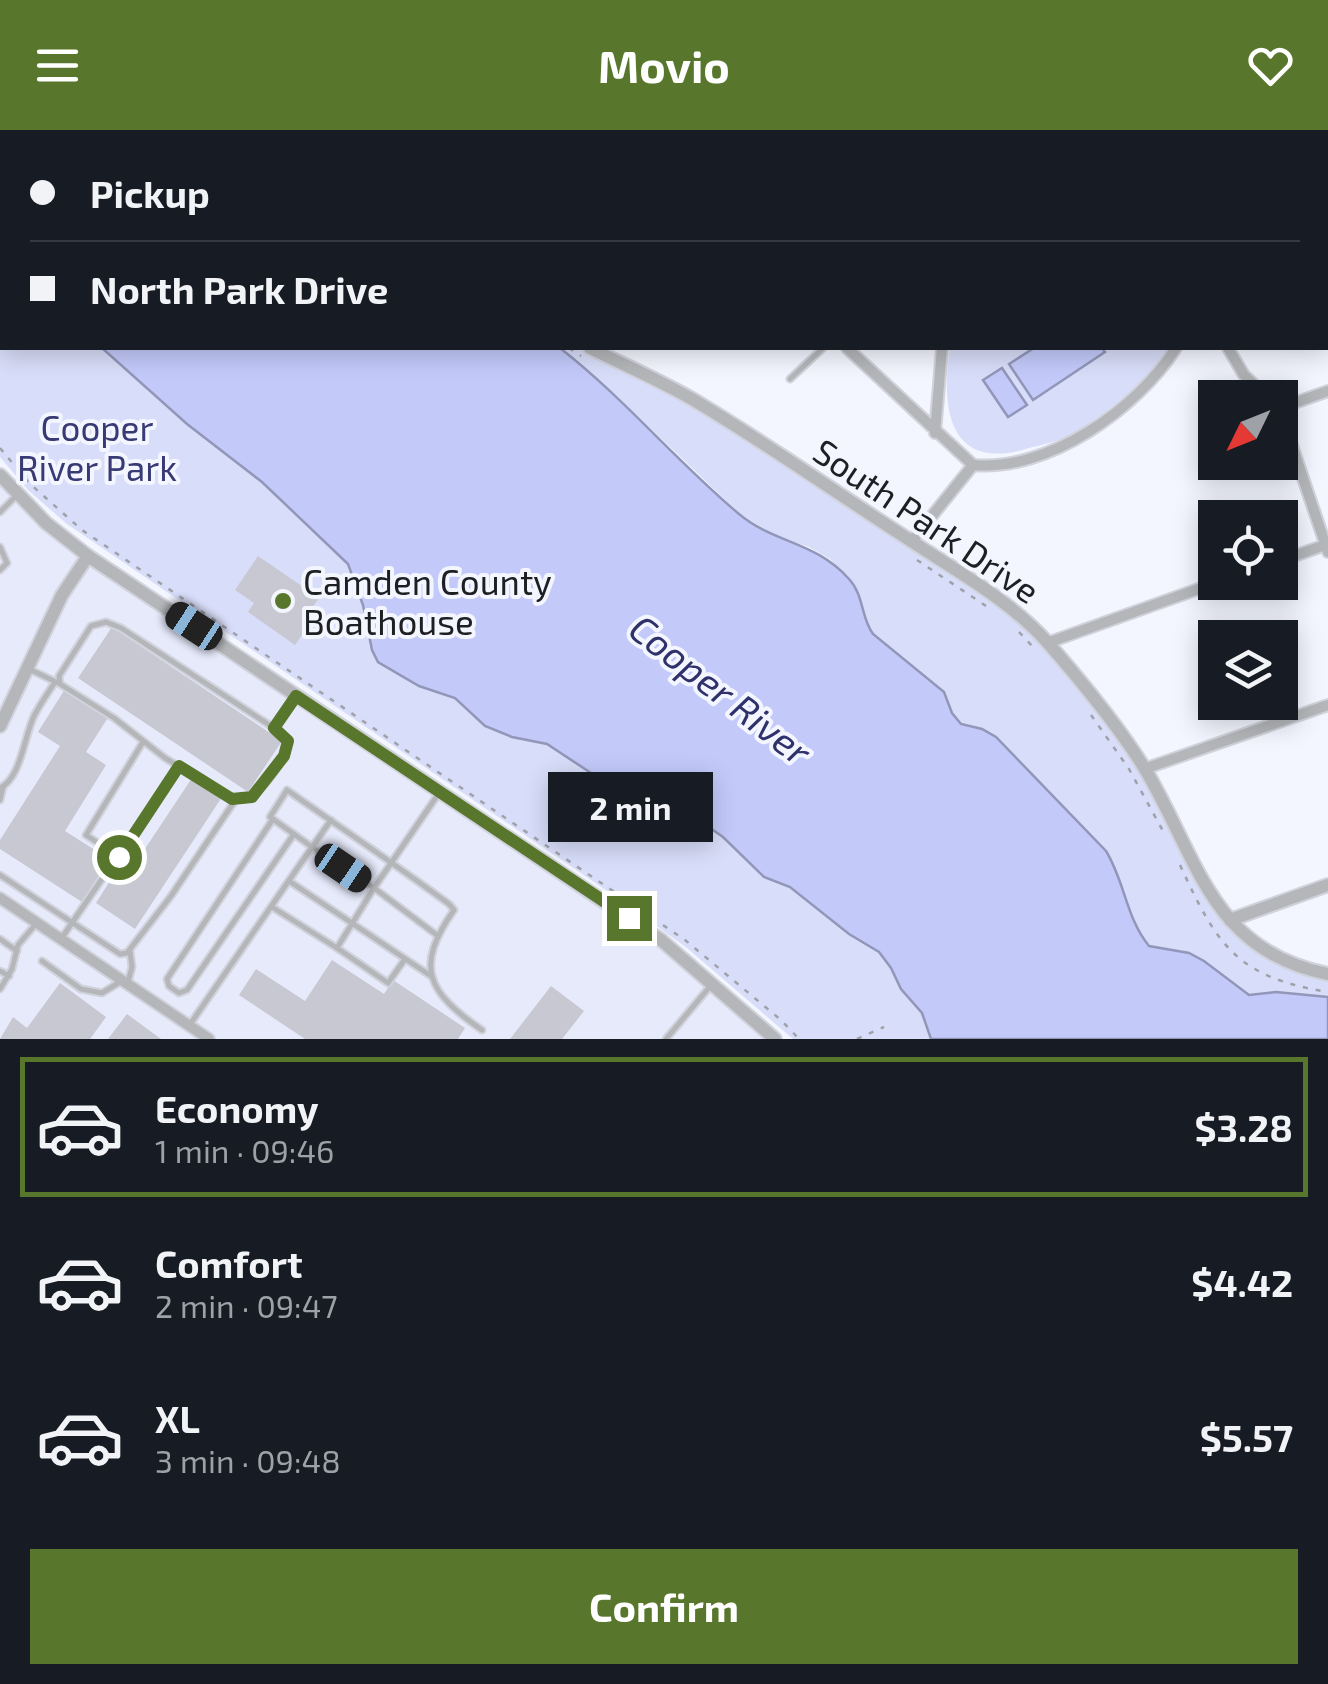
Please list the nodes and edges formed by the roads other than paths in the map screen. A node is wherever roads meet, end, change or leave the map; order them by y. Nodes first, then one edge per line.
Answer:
1 (821, 350) edge
2 (849, 350) edge
3 (942, 350) edge
4 (1230, 350) edge
5 (1173, 353) edge
6 (590, 355) edge
7 (790, 378) dead end
8 (1249, 380) edge
9 (1328, 391) edge
10 (1298, 402) edge
11 (935, 433) junction
12 (1298, 462) edge
13 (972, 465) junction
14 (0, 475) edge
15 (17, 495) junction
16 (0, 512) edge
17 (911, 542) junction
18 (0, 547) edge
19 (1327, 547) edge
20 (88, 556) junction
21 (1298, 556) edge
22 (0, 570) edge
23 (1198, 589) edge
24 (1043, 647) junction
25 (29, 670) junction
26 (58, 683) junction
27 (7, 693) edge
28 (296, 696) junction
29 (1328, 705) edge
30 (0, 726) edge
31 (274, 728) junction
32 (143, 742) junction
33 (179, 766) junction
34 (1144, 769) junction
35 (2, 787) edge
36 (440, 790) junction
37 (0, 800) edge
38 (236, 800) junction
39 (273, 819) junction
40 (330, 820) junction
41 (294, 834) junction
42 (312, 847) junction
43 (119, 857) junction
44 (392, 862) junction
45 (0, 875) edge
46 (289, 881) junction
47 (1328, 885) edge
48 (374, 888) junction
49 (0, 898) edge
50 (271, 907) junction
51 (1230, 920) junction
52 (37, 922) junction
53 (72, 923) junction
54 (352, 924) junction
55 (438, 936) junction
56 (0, 939) edge
57 (61, 939) junction
58 (337, 948) junction
59 (130, 950) junction
60 (16, 951) junction
61 (405, 959) junction
62 (42, 961) dead end
63 (0, 971) edge
64 (1328, 974) edge
65 (8, 976) junction
66 (433, 978) junction
67 (125, 982) junction
68 (713, 984) junction
69 (0, 989) edge
70 (190, 1026) junction
71 (482, 1030) dead end
72 (209, 1039) edge
73 (666, 1039) edge
74 (775, 1039) edge

1 - 7 lane
2 - 11 street
3 - 11 street
4 - 8 street
5 - 13 street
6 - 17 street, South Park Drive
9 - 10 street
11 - 13 street
12 - 19 street
13 - 17 street
14 - 15 street
15 - 16 lane
15 - 20 street
17 - 24 street, South Park Drive
18 - 22 lane
19 - 21 street
20 - 25 street
20 - 28 street
23 - 24 street
24 - 34 street, South Park Drive
25 - 26 lane
25 - 27 street
26 - 31 lane
26 - 32 lane
26 - 35 lane
27 - 30 street
28 - 31 lane
28 - 36 street
29 - 34 street
31 - 38 lane
32 - 33 lane
32 - 43 lane
33 - 38 lane
33 - 43 lane
34 - 51 street, South Park Drive
35 - 37 lane
36 - 44 lane
36 - 68 street
38 - 59 lane
39 - 40 lane
39 - 41 lane
39 - 41 lane
40 - 42 lane
40 - 44 lane
41 - 42 lane
42 - 46 lane
42 - 48 lane
43 - 53 lane
44 - 48 lane
44 - 55 lane
45 - 53 lane
46 - 50 lane
46 - 54 lane
47 - 51 street
48 - 54 lane
48 - 55 lane
49 - 52 street
50 - 58 lane
50 - 70 lane
51 - 64 street, South Park Drive
52 - 57 street
52 - 60 lane
53 - 57 lane
53 - 59 lane
54 - 58 lane
54 - 61 lane
55 - 66 lane
56 - 60 lane
57 - 67 street
58 - 61 lane
59 - 67 lane
60 - 65 lane
61 - 66 lane
62 - 67 lane
63 - 65 lane
65 - 69 lane
66 - 71 lane
67 - 70 street
68 - 73 lane
68 - 74 street
70 - 72 street

